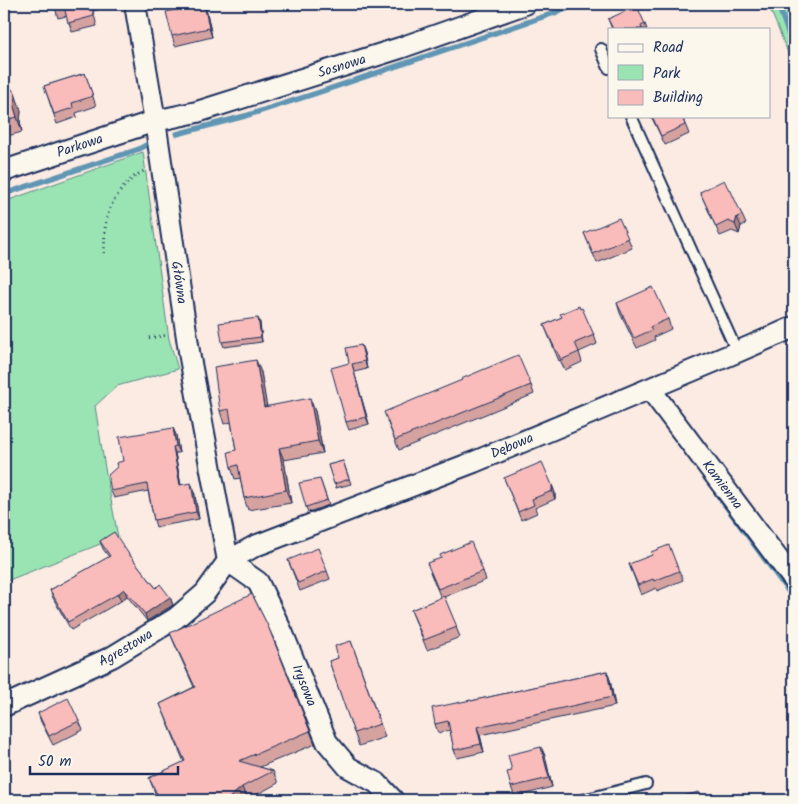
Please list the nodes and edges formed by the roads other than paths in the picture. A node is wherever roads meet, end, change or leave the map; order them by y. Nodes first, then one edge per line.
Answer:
1 (135, 4) edge
2 (525, 4) edge
3 (600, 48) dead end
4 (608, 66) edge
5 (632, 118) edge
6 (155, 121) junction
7 (4, 172) edge
8 (794, 327) edge
9 (738, 352) junction
10 (650, 389) junction
11 (228, 561) junction
12 (794, 580) edge
13 (4, 706) edge
14 (646, 784) dead end
15 (393, 800) edge
16 (583, 800) edge

1 - 6 street, Główna
2 - 6 street, Sosnowa
3 - 4 lane
5 - 9 lane
6 - 7 street, Parkowa
6 - 11 street, Główna
8 - 9 street, Dębowa
9 - 10 street, Dębowa
10 - 11 street, Dębowa
10 - 12 street, Kamienna
11 - 13 street, Agrestowa
11 - 15 street, Irysowa
14 - 16 lane

